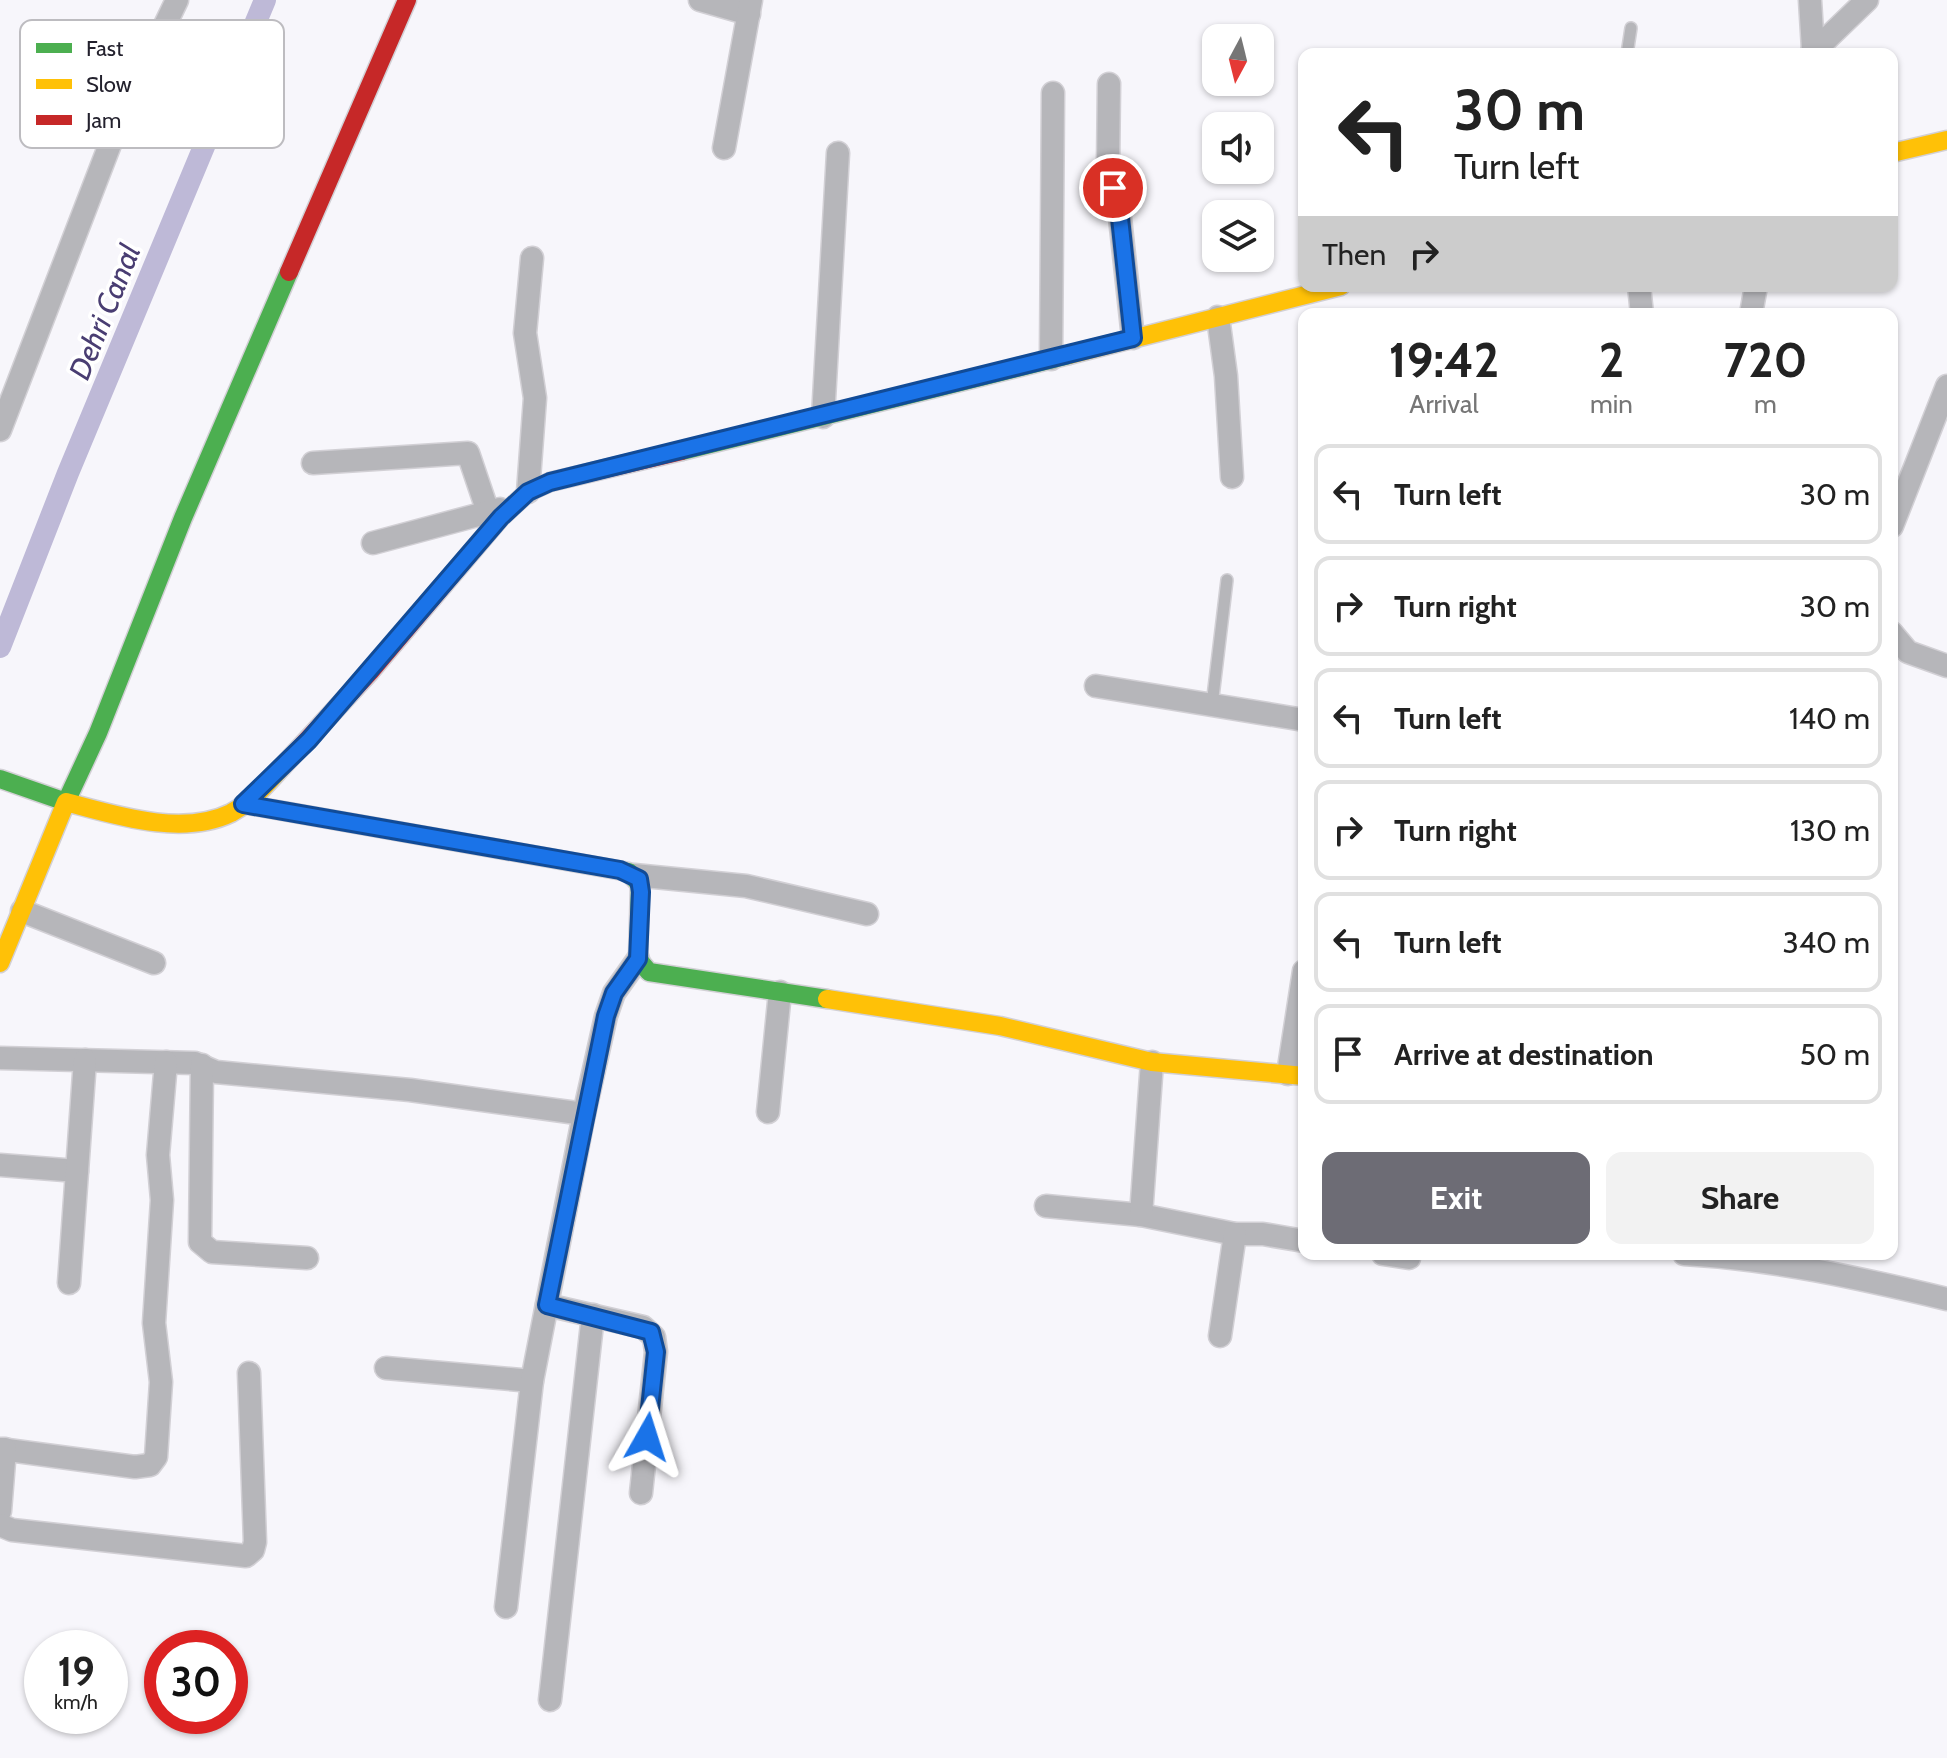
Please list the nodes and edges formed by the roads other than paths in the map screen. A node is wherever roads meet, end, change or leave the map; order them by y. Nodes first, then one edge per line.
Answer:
1 (177, 0) edge
2 (407, 0) edge
3 (700, 0) edge
4 (1810, 0) edge
5 (1867, 0) edge
6 (750, 7) edge
7 (167, 20) edge
8 (1631, 28) dead end
9 (1628, 48) edge
10 (1812, 48) edge
11 (1815, 48) edge
12 (1109, 84) dead end
13 (1053, 93) dead end
14 (1947, 140) edge
15 (109, 148) edge
16 (724, 148) dead end
17 (1898, 152) edge
18 (838, 153) dead end
19 (532, 258) dead end
20 (1317, 292) edge
21 (1218, 317) junction
22 (1133, 338) junction
23 (1051, 359) junction
24 (1947, 386) edge
25 (823, 417) junction
26 (0, 430) edge
27 (313, 463) dead end
28 (1232, 477) dead end
29 (520, 499) junction
30 (1898, 511) edge
31 (488, 512) junction
32 (373, 543) dead end
33 (1227, 580) dead end
34 (1898, 640) edge
35 (1947, 666) edge
36 (1096, 686) dead end
37 (1212, 705) junction
38 (1298, 719) edge
39 (4, 780) edge
40 (66, 802) junction
41 (243, 804) junction
42 (634, 875) junction
43 (22, 911) junction
44 (867, 914) dead end
45 (638, 959) junction
46 (0, 963) edge
47 (154, 963) dead end
48 (780, 992) junction
49 (1298, 1047) edge
50 (0, 1058) edge
51 (85, 1060) junction
52 (166, 1062) junction
53 (1152, 1062) junction
54 (202, 1065) junction
55 (1296, 1075) edge
56 (768, 1112) dead end
57 (584, 1114) junction
58 (0, 1165) edge
59 (77, 1171) junction
60 (1046, 1206) dead end
61 (1141, 1215) junction
62 (1235, 1234) junction
63 (1298, 1240) edge
64 (307, 1258) dead end
65 (1767, 1260) edge
66 (69, 1283) dead end
67 (1947, 1299) edge
68 (547, 1305) junction
69 (593, 1315) junction
70 (1220, 1336) dead end
71 (386, 1368) dead end
72 (249, 1373) dead end
73 (532, 1381) junction
74 (2, 1449) edge
75 (641, 1493) dead end
76 (0, 1511) edge
77 (0, 1525) edge
78 (506, 1607) dead end
79 (550, 1700) dead end

1 - 7 street
2 - 40 main road
3 - 6 street
4 - 10 street
5 - 11 street
6 - 16 street
8 - 9 lane
12 - 22 street
13 - 23 street
14 - 17 main road
15 - 26 street
18 - 25 street
19 - 29 street
20 - 21 main road
21 - 22 main road
21 - 28 street
22 - 23 main road
23 - 25 main road
24 - 30 street
25 - 29 main road
27 - 31 street
29 - 31 street
29 - 41 main road
31 - 32 street
33 - 37 lane
34 - 35 street
36 - 37 street
37 - 38 street
39 - 40 main road
40 - 41 main road
40 - 43 main road
41 - 42 main road
42 - 44 street
42 - 45 main road
43 - 46 main road
43 - 47 street
45 - 48 main road
45 - 57 street
48 - 53 main road
48 - 56 street
49 - 55 street
50 - 51 street
51 - 52 street
51 - 59 street
52 - 54 street
52 - 74 street
53 - 55 main road
53 - 61 street
54 - 57 street
54 - 64 street
57 - 68 street
58 - 59 street
59 - 66 street
60 - 61 street
61 - 62 street
62 - 63 street
62 - 70 street
65 - 67 street
68 - 69 street
68 - 73 street
69 - 75 street
69 - 79 street
71 - 73 street
72 - 77 street
73 - 78 street
74 - 76 street

